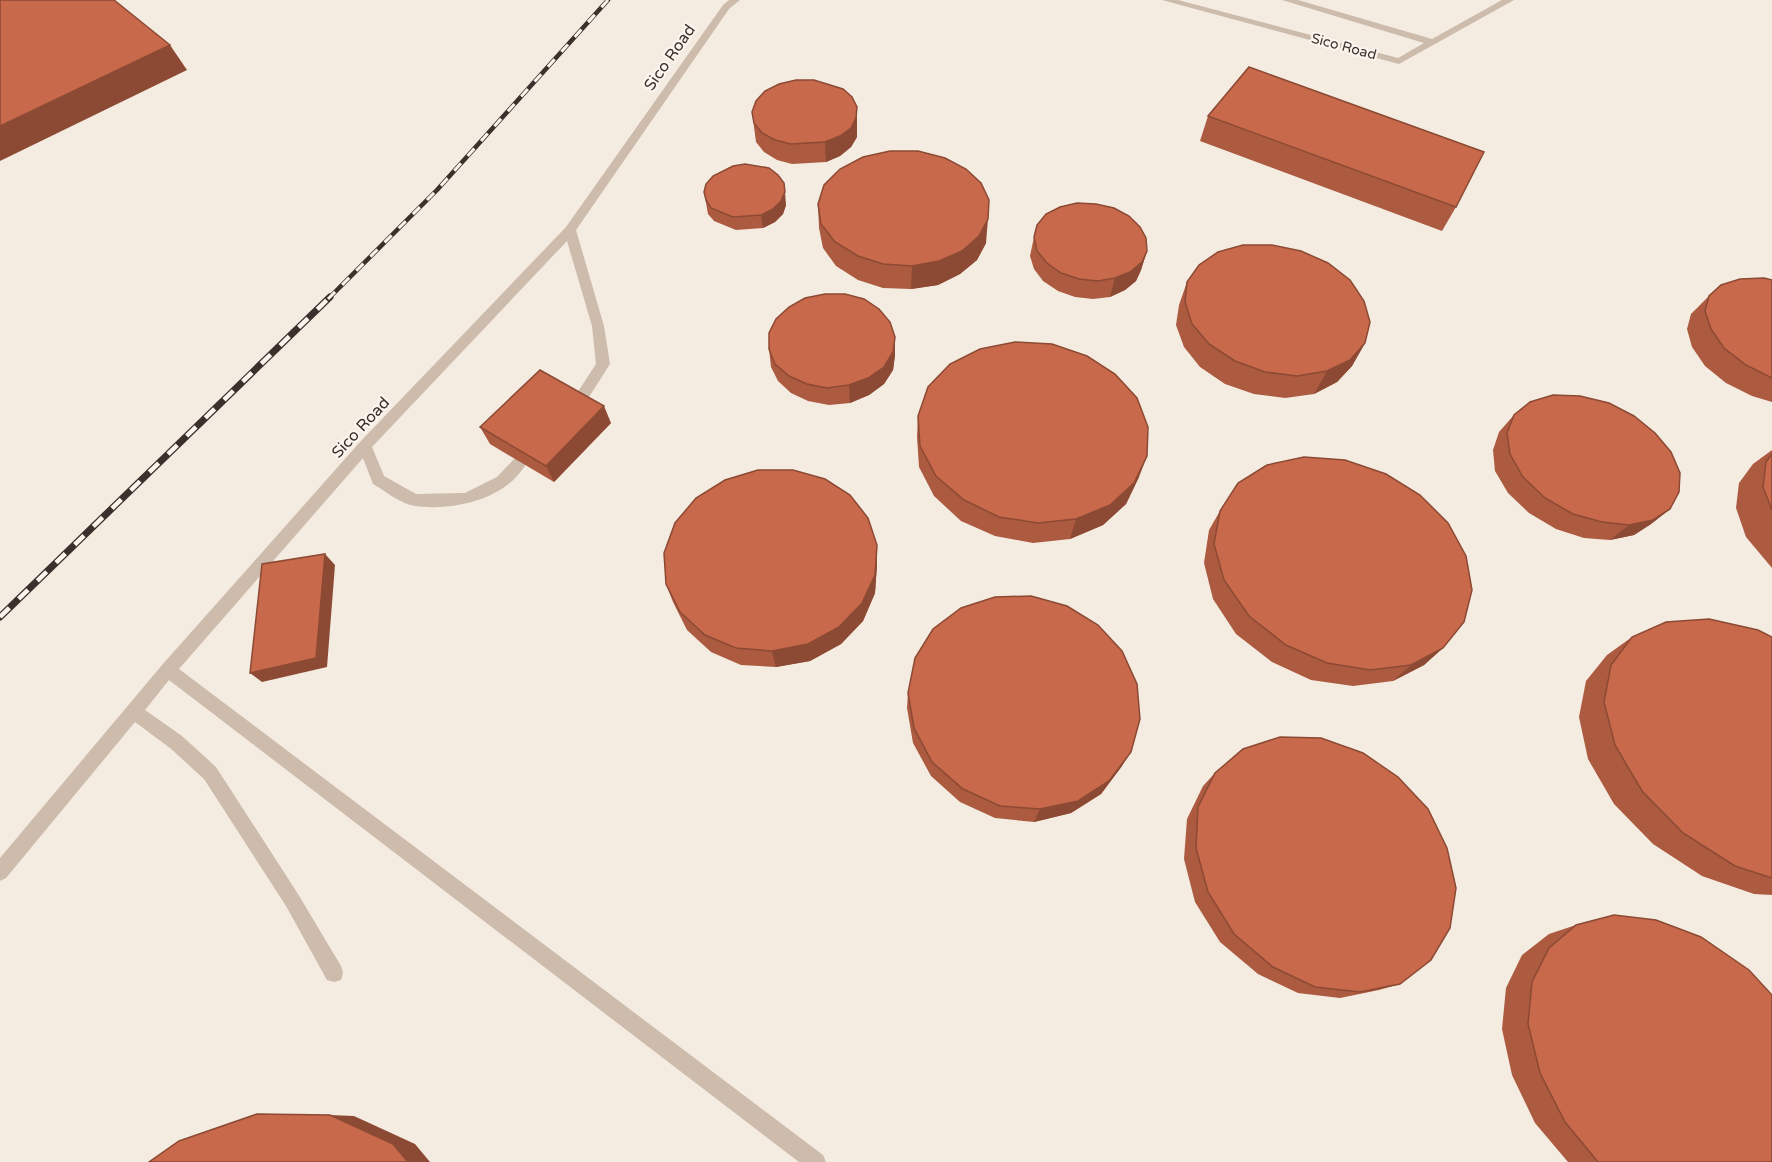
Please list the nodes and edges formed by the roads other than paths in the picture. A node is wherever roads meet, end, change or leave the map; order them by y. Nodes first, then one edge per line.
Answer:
1 (735, 0) edge
2 (1167, 0) edge
3 (1287, 0) edge
4 (1509, 0) edge
5 (1433, 42) junction
6 (570, 230) junction
7 (577, 404) edge
8 (365, 446) junction
9 (520, 462) edge
10 (168, 670) junction
11 (133, 711) junction
12 (0, 872) edge
13 (334, 973) dead end
14 (816, 1162) edge

1 - 6 lane, Sico Road
2 - 5 lane, Sico Road
3 - 5 lane
4 - 5 lane, Sico Road
6 - 7 lane
6 - 8 lane, Sico Road
8 - 9 lane
8 - 10 lane, Sico Road
10 - 11 lane, Sico Road
10 - 14 lane
11 - 12 lane, Sico Road
11 - 13 lane

